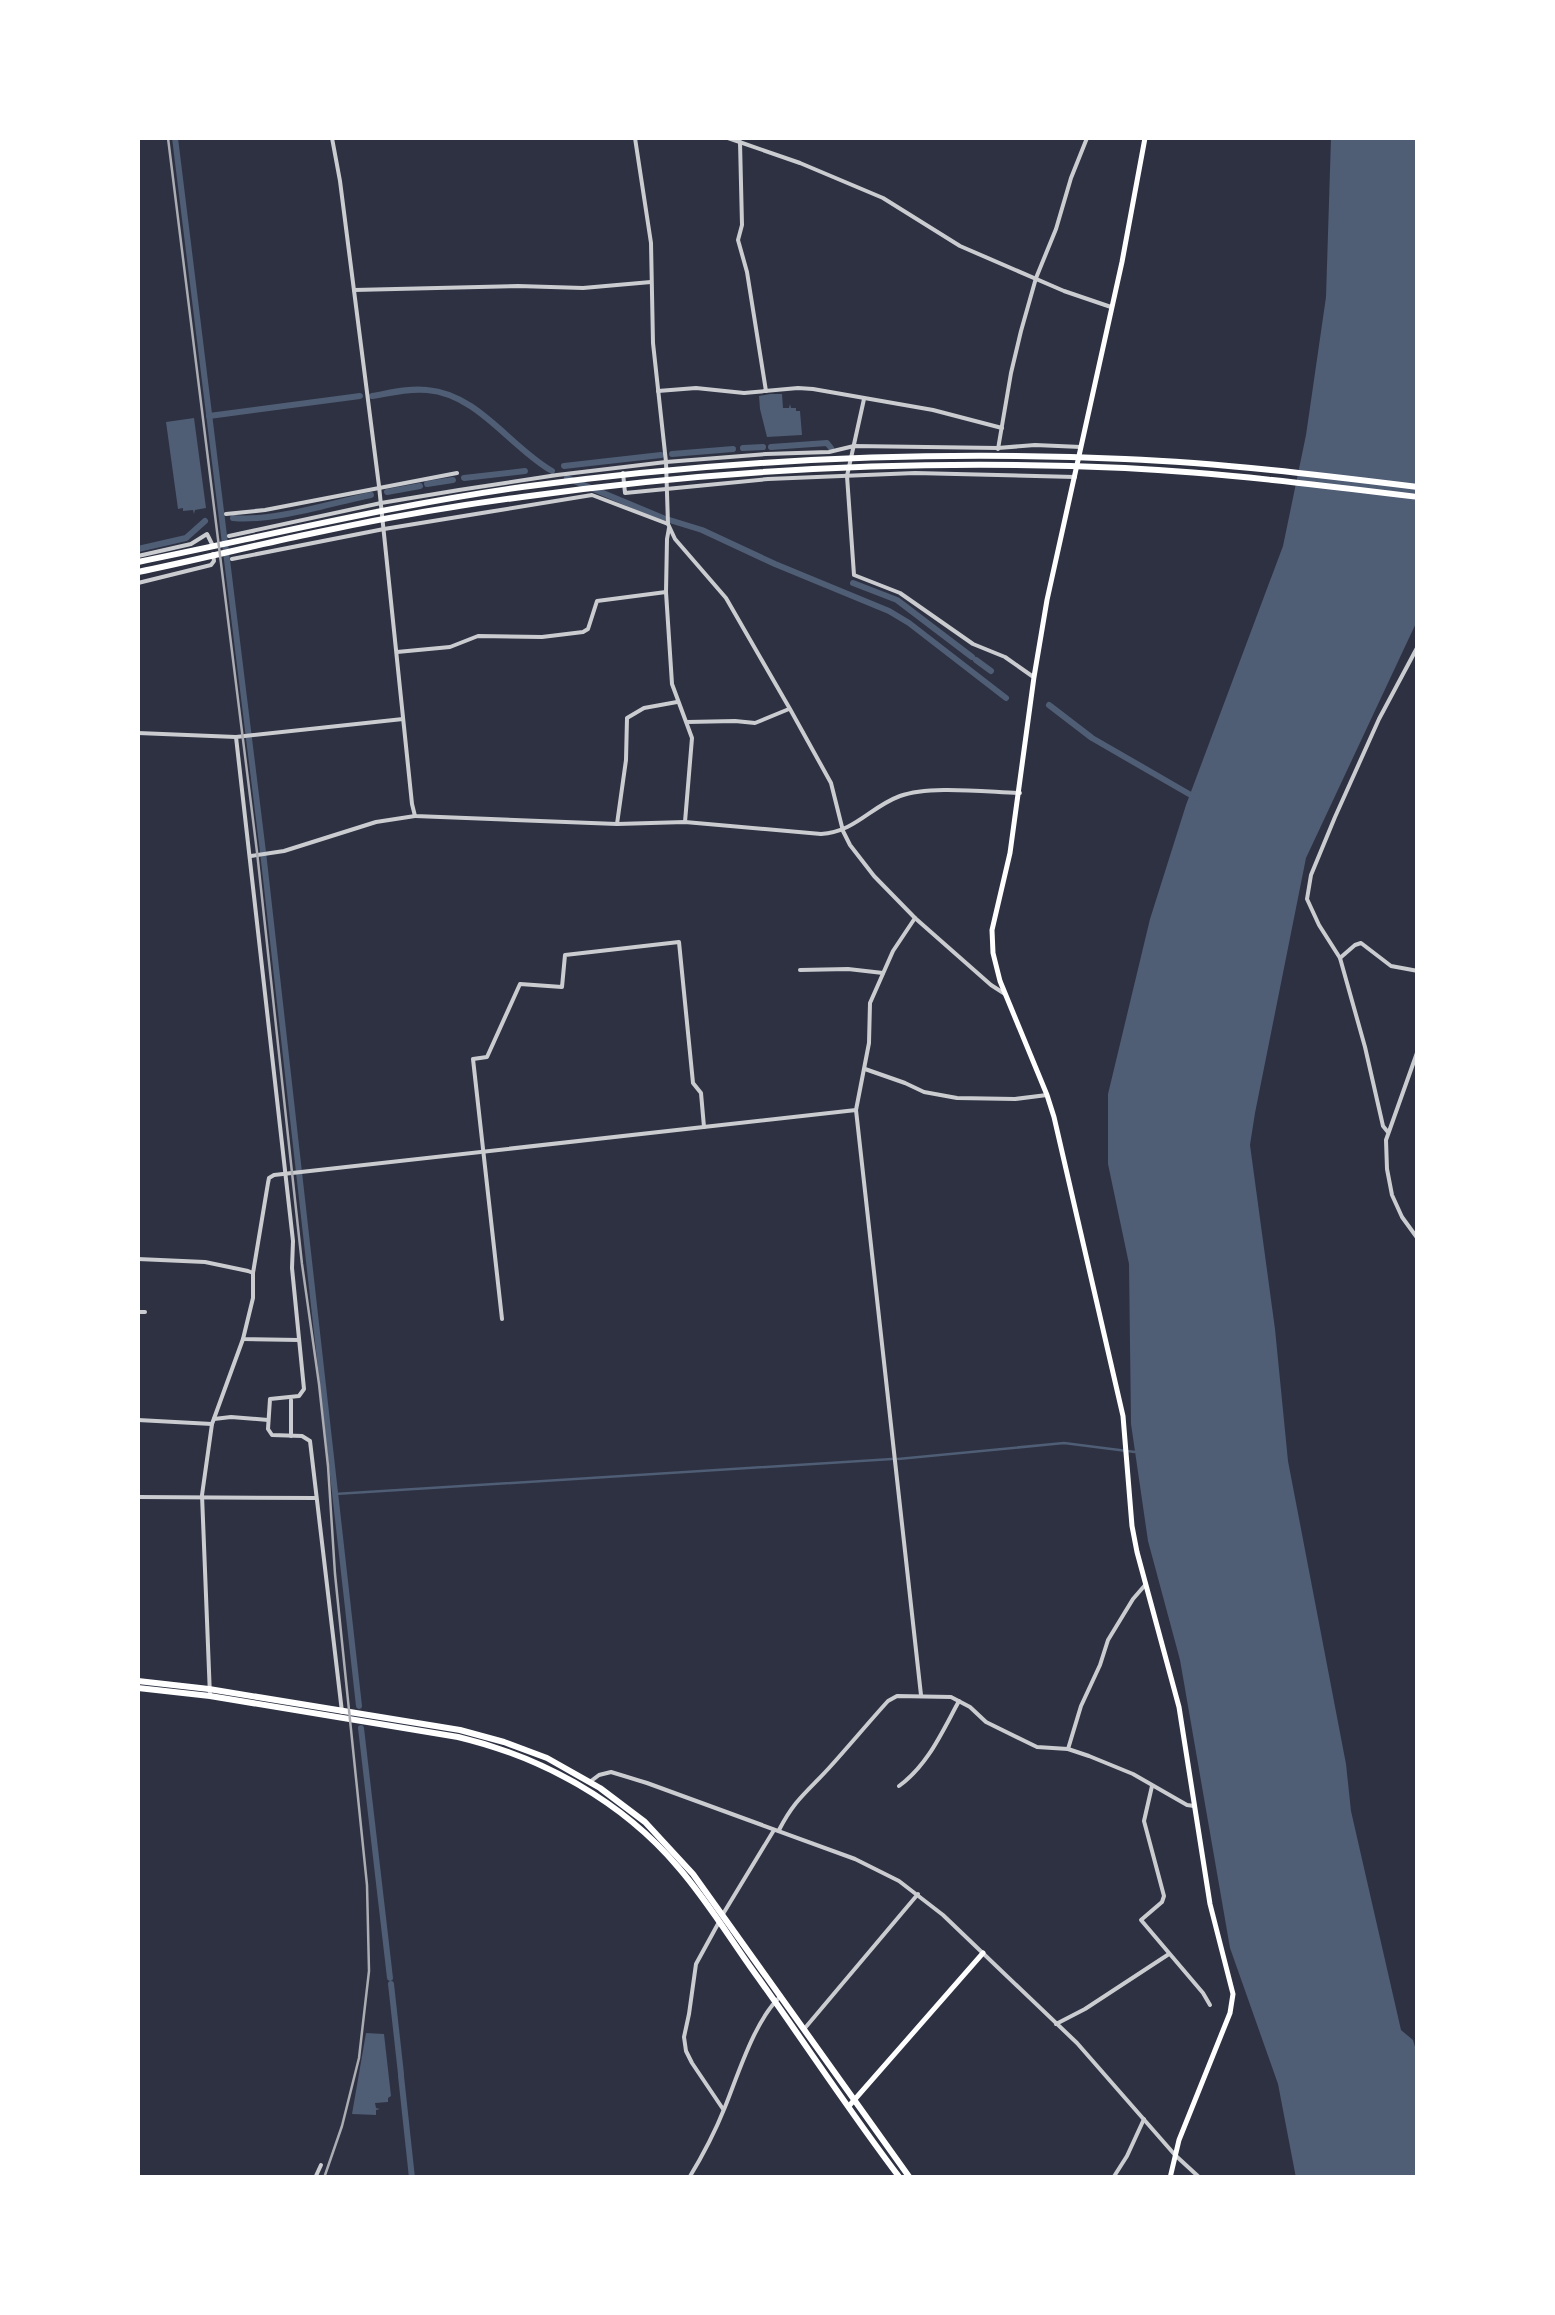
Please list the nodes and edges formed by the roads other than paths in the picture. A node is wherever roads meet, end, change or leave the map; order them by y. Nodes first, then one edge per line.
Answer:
1 (332, 138) edge
2 (635, 138) edge
3 (728, 138) edge
4 (1087, 138) edge
5 (1145, 138) edge
6 (740, 142) junction
7 (1036, 278) junction
8 (651, 282) junction
9 (354, 290) junction
10 (1112, 308) junction
11 (658, 391) junction
12 (766, 391) junction
13 (864, 399) junction
14 (1002, 428) junction
15 (854, 446) junction
16 (1081, 447) junction
17 (998, 448) junction
18 (666, 462) junction
19 (622, 467) junction
20 (458, 472) dead end
21 (989, 474) junction
22 (847, 476) junction
23 (542, 477) junction
24 (1075, 477) junction
25 (379, 486) junction
26 (1418, 487) edge
27 (668, 488) junction
28 (1418, 497) edge
29 (547, 501) junction
30 (381, 503) junction
31 (226, 514) dead end
32 (668, 522) junction
33 (384, 529) junction
34 (229, 536) dead end
35 (138, 559) edge
36 (232, 559) dead end
37 (138, 572) edge
38 (138, 584) edge
39 (666, 592) junction
40 (1418, 646) edge
41 (396, 652) junction
42 (1034, 677) junction
43 (679, 702) junction
44 (790, 709) junction
45 (403, 719) junction
46 (687, 722) junction
47 (138, 733) edge
48 (236, 737) junction
49 (1020, 793) junction
50 (416, 816) junction
51 (686, 822) junction
52 (617, 824) junction
53 (843, 831) junction
54 (251, 856) junction
55 (915, 918) junction
56 (1340, 958) junction
57 (800, 970) dead end
58 (1418, 972) edge
59 (884, 973) junction
60 (1004, 994) junction
61 (1418, 1050) edge
62 (865, 1069) junction
63 (1048, 1094) junction
64 (856, 1110) junction
65 (704, 1127) junction
66 (1387, 1131) junction
67 (484, 1152) junction
68 (286, 1174) junction
69 (1418, 1238) edge
70 (138, 1260) edge
71 (253, 1274) junction
72 (138, 1312) edge
73 (145, 1312) dead end
74 (502, 1319) dead end
75 (243, 1338) junction
76 (299, 1340) junction
77 (291, 1398) junction
78 (138, 1420) edge
79 (268, 1420) junction
80 (213, 1421) junction
81 (291, 1436) junction
82 (203, 1494) junction
83 (138, 1497) edge
84 (316, 1498) junction
85 (1146, 1584) junction
86 (138, 1685) edge
87 (209, 1692) junction
88 (921, 1695) junction
89 (959, 1700) junction
90 (342, 1709) junction
91 (342, 1719) junction
92 (1068, 1749) junction
93 (588, 1785) junction
94 (899, 1786) dead end
95 (1152, 1786) junction
96 (1194, 1806) junction
97 (776, 1831) junction
98 (918, 1894) junction
99 (721, 1918) junction
100 (982, 1953) junction
101 (1169, 1954) junction
102 (778, 1998) junction
103 (1210, 2005) dead end
104 (1056, 2024) junction
105 (804, 2028) junction
106 (852, 2103) junction
107 (724, 2110) junction
108 (1144, 2119) junction
109 (1174, 2155) junction
110 (321, 2164) dead end
111 (315, 2178) edge
112 (689, 2178) edge
113 (900, 2178) edge
114 (910, 2178) edge
115 (1113, 2178) edge
116 (1170, 2178) edge
117 (1200, 2178) edge

1 - 9 street
2 - 8 street
3 - 6 street
4 - 7 street
5 - 10 main road
6 - 7 street
6 - 12 street
7 - 10 street
7 - 14 street
8 - 9 street
8 - 11 street
9 - 25 street
10 - 16 main road
11 - 12 street
11 - 18 street
12 - 13 street
13 - 14 street
13 - 15 street
14 - 17 street
15 - 17 street
15 - 18 street
15 - 22 street
16 - 17 street
16 - 24 main road
17 - 21 street
18 - 19 street
18 - 27 street
19 - 23 street
19 - 27 street
20 - 25 street
21 - 22 street
21 - 24 street
22 - 27 street
22 - 42 street
23 - 29 street
23 - 30 street
24 - 42 main road
25 - 30 street
25 - 31 street
26 - 35 highway
27 - 32 street
28 - 37 highway
29 - 32 street
29 - 33 street
30 - 33 street
30 - 34 street
32 - 39 street
32 - 44 street
33 - 36 street
33 - 41 street
35 - 38 street
39 - 41 street
39 - 43 street
40 - 56 street
41 - 45 street
42 - 49 main road
43 - 46 street
43 - 52 street
44 - 46 street
44 - 53 street
45 - 48 street
45 - 50 street
46 - 51 street
47 - 48 street
48 - 54 street
49 - 53 street
49 - 60 main road
50 - 52 street
50 - 54 street
51 - 52 street
51 - 53 street
53 - 55 street
54 - 68 street
55 - 59 street
55 - 60 street
56 - 58 street
56 - 66 street
57 - 59 street
59 - 62 street
60 - 63 main road
61 - 66 street
62 - 63 street
62 - 64 street
63 - 85 main road
64 - 65 street
64 - 88 street
65 - 67 street
65 - 67 street
66 - 69 street
67 - 68 street
67 - 74 street
68 - 71 street
68 - 76 street
70 - 71 street
71 - 75 street
72 - 73 street
75 - 76 street
75 - 80 street
76 - 77 street
77 - 79 street
77 - 81 street
78 - 80 street
79 - 80 street
79 - 81 street
80 - 82 street
81 - 84 street
82 - 83 street
82 - 84 street
82 - 87 street
84 - 90 street
85 - 92 street
85 - 96 main road
86 - 87 highway
87 - 90 highway
87 - 91 highway
88 - 89 street
88 - 97 street
89 - 92 street
89 - 94 street
90 - 91 street
90 - 93 highway
91 - 93 highway
92 - 95 street
93 - 97 street
93 - 99 highway
95 - 96 street
95 - 101 street
96 - 109 main road
97 - 98 street
97 - 99 street
98 - 100 street
98 - 105 street
99 - 102 highway
99 - 107 street
100 - 104 street
100 - 106 main road
101 - 103 street
101 - 104 street
102 - 105 highway
102 - 106 highway
102 - 107 street
104 - 108 street
105 - 106 highway
106 - 113 highway
106 - 114 highway
107 - 112 street
108 - 109 street
108 - 115 street
109 - 116 main road
109 - 117 street
110 - 111 street

